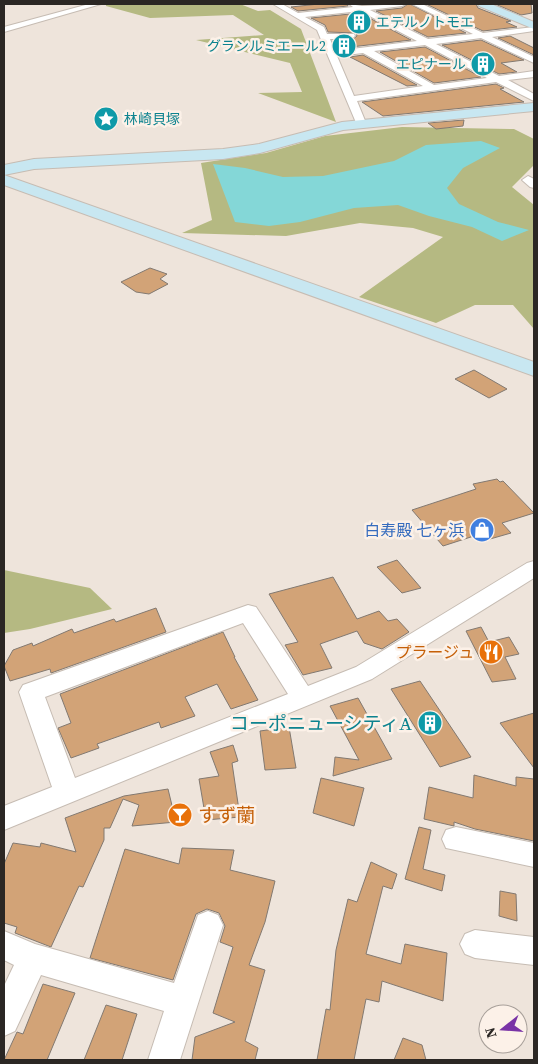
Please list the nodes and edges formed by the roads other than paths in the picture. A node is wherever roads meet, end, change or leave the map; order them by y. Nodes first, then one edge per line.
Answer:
1 (97, 4) edge
2 (277, 4) edge
3 (402, 4) edge
4 (416, 4) edge
5 (483, 4) edge
6 (357, 6) edge
7 (297, 15) junction
8 (534, 28) edge
9 (4, 30) edge
10 (482, 35) junction
11 (351, 36) dead end
12 (324, 37) junction
13 (426, 42) junction
14 (365, 50) junction
15 (331, 54) junction
16 (534, 60) edge
17 (534, 74) edge
18 (497, 79) junction
19 (433, 88) junction
20 (534, 98) edge
21 (352, 99) junction
22 (534, 107) edge
23 (361, 124) junction
24 (4, 170) edge
25 (4, 180) edge
26 (534, 369) edge
27 (534, 568) edge
28 (303, 697) junction
29 (67, 793) junction
30 (4, 818) edge
31 (456, 839) dead end
32 (534, 855) edge
33 (208, 925) dead end
34 (475, 944) dead end
35 (4, 946) edge
36 (534, 951) edge
37 (33, 958) junction
38 (183, 1001) junction
39 (4, 1020) edge
40 (164, 1060) edge

1 - 9 street
2 - 7 street
3 - 6 street
4 - 10 street
5 - 8 street
6 - 7 street
6 - 13 street
7 - 12 street
8 - 10 street
10 - 13 street
10 - 16 street
11 - 12 street
12 - 15 street
13 - 14 street
13 - 18 street
14 - 15 street
14 - 19 street
15 - 21 street
17 - 18 street
18 - 19 street
18 - 20 street
19 - 21 street
21 - 23 street
22 - 23 street
23 - 24 street
25 - 26 street
27 - 28 street
28 - 29 street
28 - 29 street
29 - 30 street
31 - 32 street
33 - 38 street
34 - 36 street
35 - 37 street
37 - 38 street
37 - 39 street
38 - 40 street

